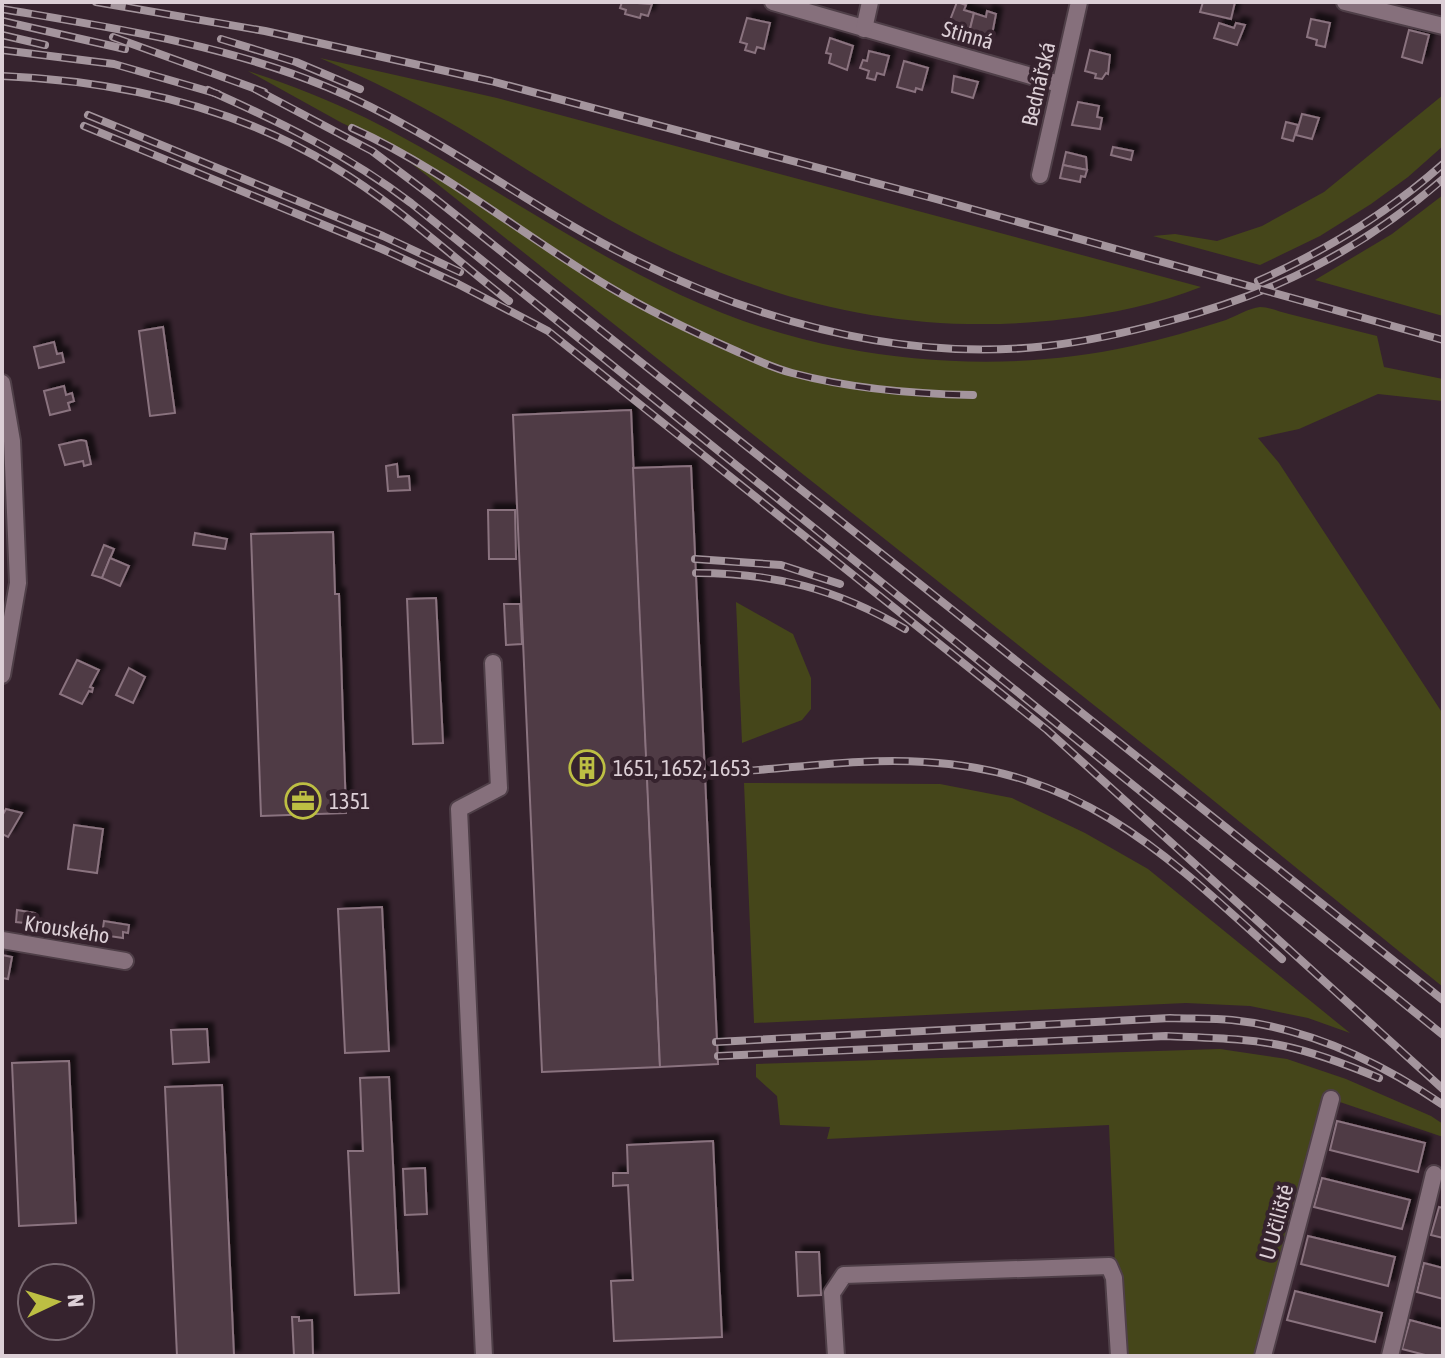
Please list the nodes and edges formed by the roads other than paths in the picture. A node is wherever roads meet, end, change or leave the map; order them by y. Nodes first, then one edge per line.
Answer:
1 (773, 2) edge
2 (870, 2) edge
3 (1079, 2) edge
4 (1345, 2) edge
5 (1443, 26) edge
6 (864, 29) junction
7 (1059, 84) junction
8 (1040, 175) dead end
9 (2, 383) edge
10 (7, 442) edge
11 (493, 663) dead end
12 (2, 675) edge
13 (2, 940) edge
14 (125, 961) dead end
15 (1331, 1099) dead end
16 (1434, 1174) dead end
17 (484, 1356) edge
18 (836, 1356) edge
19 (1119, 1356) edge
20 (1263, 1356) edge
21 (1390, 1356) edge

1 - 6 street, Stinná
2 - 6 street
3 - 7 street, Bednářská
4 - 5 street
6 - 7 street, Stinná
7 - 8 street, Bednářská
9 - 10 street
10 - 12 street
11 - 17 street
13 - 14 street, Krouského
15 - 20 street, U Učiliště
16 - 21 street
18 - 19 street

